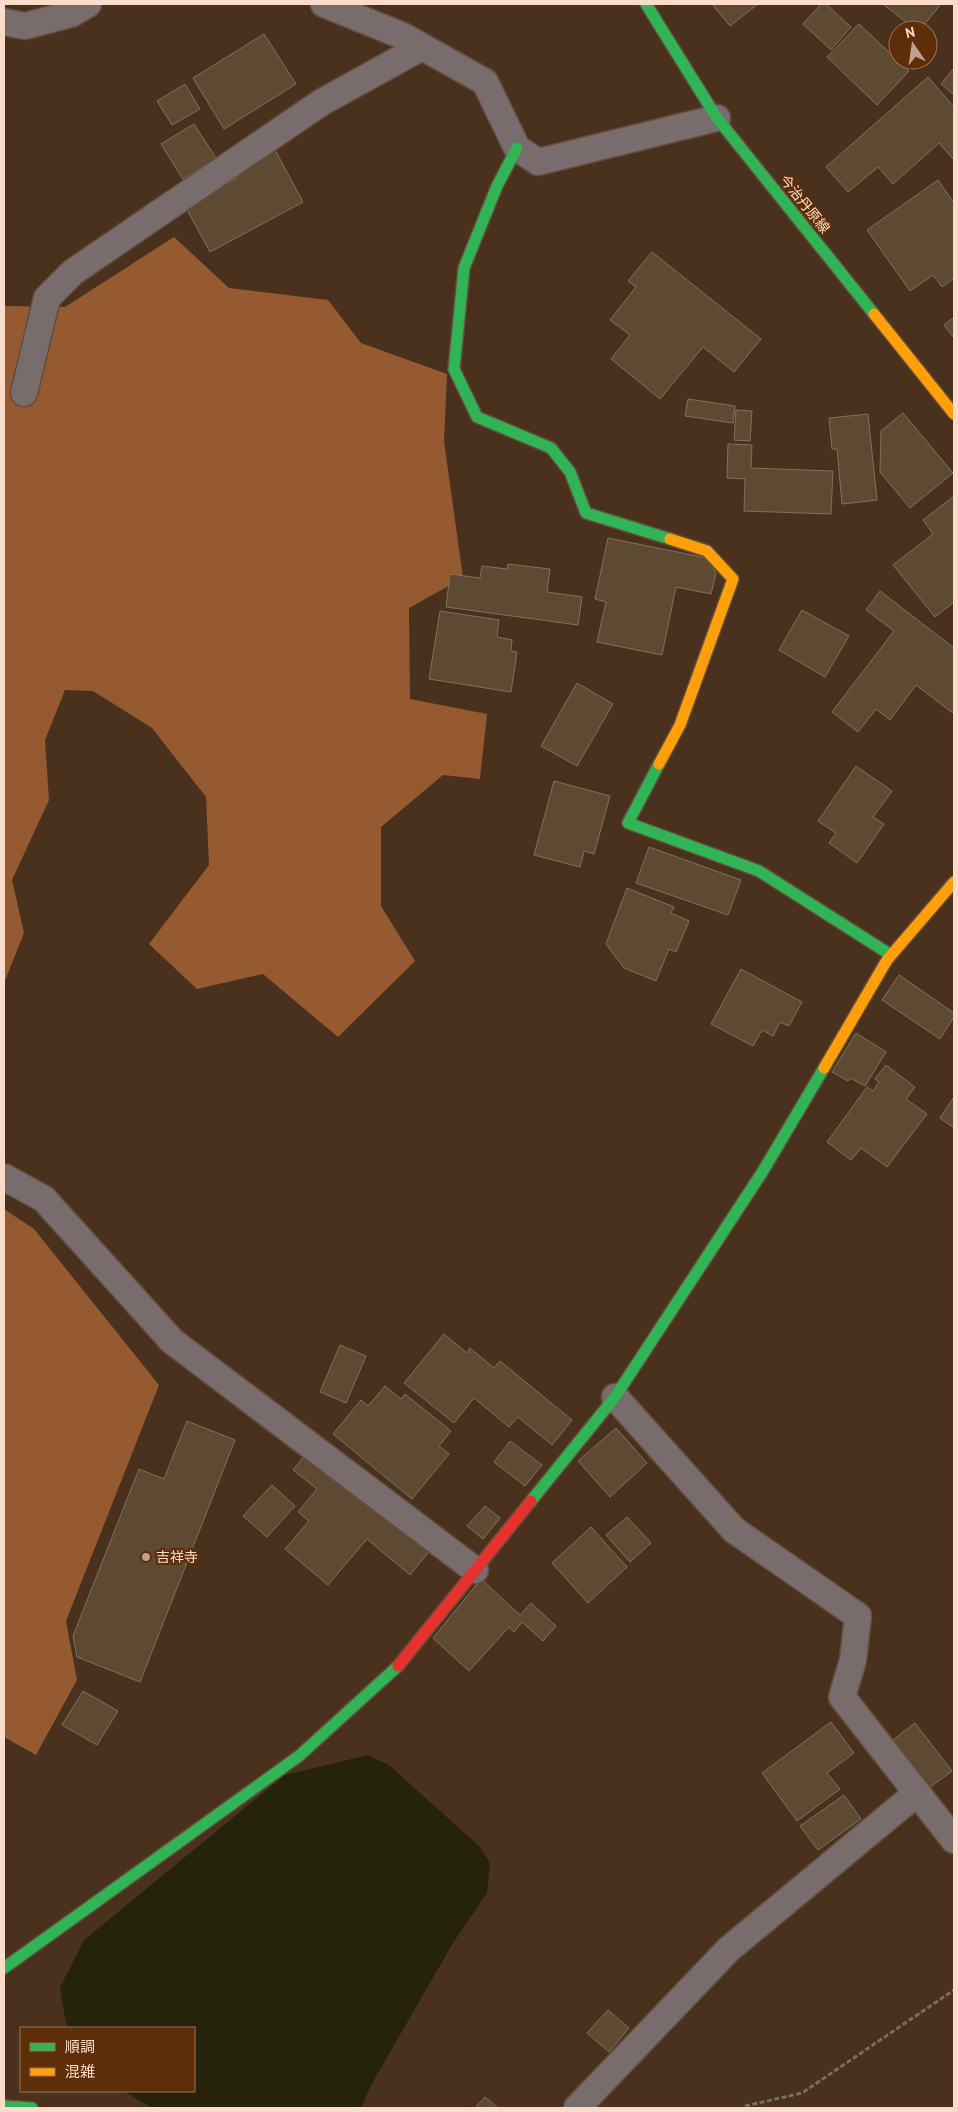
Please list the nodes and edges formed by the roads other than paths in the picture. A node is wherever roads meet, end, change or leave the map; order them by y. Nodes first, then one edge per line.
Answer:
1 (88, 4) edge
2 (324, 4) edge
3 (646, 4) edge
4 (4, 22) edge
5 (422, 47) junction
6 (717, 118) junction
7 (517, 148) junction
8 (24, 393) dead end
9 (954, 414) edge
10 (954, 882) edge
11 (891, 955) junction
12 (4, 1177) edge
13 (615, 1397) junction
14 (476, 1570) junction
15 (917, 1793) junction
16 (954, 1840) edge
17 (4, 1968) edge
18 (4, 2106) edge
19 (32, 2108) edge
20 (577, 2108) edge

1 - 4 street
2 - 5 street
3 - 6 street, 今治丹原線
5 - 7 street
5 - 8 street
6 - 7 street
6 - 9 street, 今治丹原線
7 - 11 street
10 - 11 street
11 - 13 street
12 - 14 street
13 - 14 street
13 - 15 street
14 - 17 street
15 - 16 street
15 - 20 street
18 - 19 street

